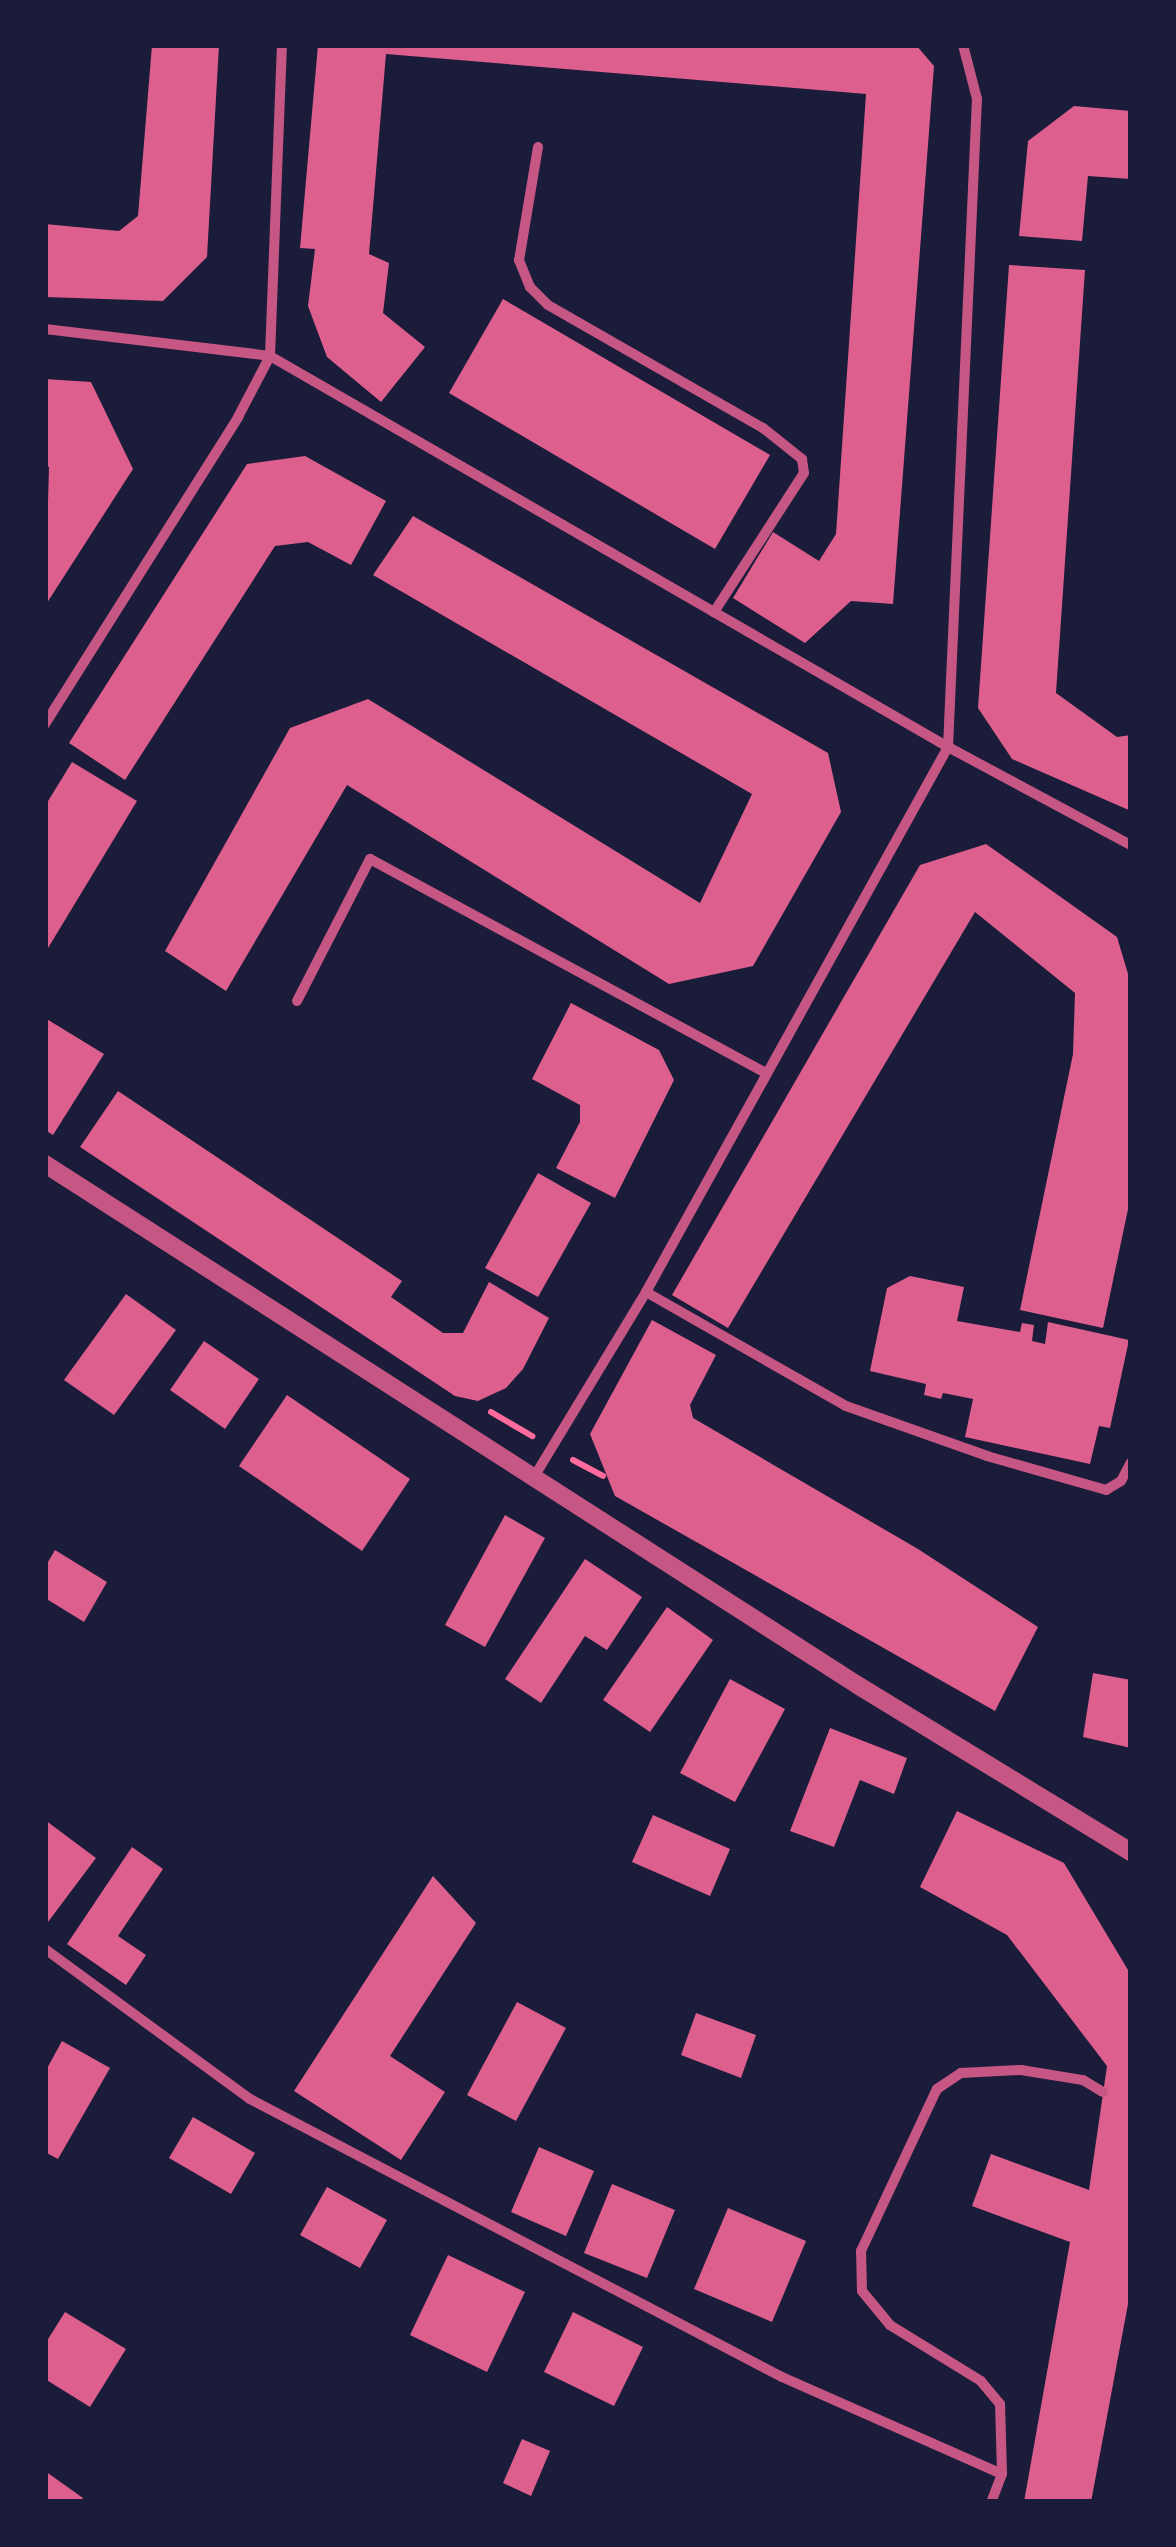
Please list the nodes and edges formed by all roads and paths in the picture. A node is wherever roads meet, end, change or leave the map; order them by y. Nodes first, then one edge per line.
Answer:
1 (282, 45) edge
2 (963, 45) edge
3 (538, 147) dead end
4 (45, 329) edge
5 (270, 356) junction
6 (714, 612) junction
7 (45, 724) edge
8 (948, 748) junction
9 (1131, 845) edge
10 (297, 1001) dead end
11 (767, 1074) junction
12 (45, 1164) edge
13 (646, 1292) junction
14 (1131, 1462) edge
15 (534, 1477) junction
16 (1112, 1843) junction
17 (1131, 1852) edge
18 (1131, 1864) edge
19 (45, 1948) edge
20 (1103, 2092) dead end
21 (1002, 2474) junction
22 (991, 2502) edge

1 - 5 street
2 - 8 street
3 - 6 street
4 - 5 street
5 - 6 street
5 - 7 street
6 - 8 street
8 - 9 street
8 - 11 street
10 - 11 street
11 - 13 street
12 - 15 street
13 - 14 street
13 - 15 street
15 - 16 street
16 - 17 street
16 - 18 street
19 - 21 street
20 - 21 street
21 - 22 street

